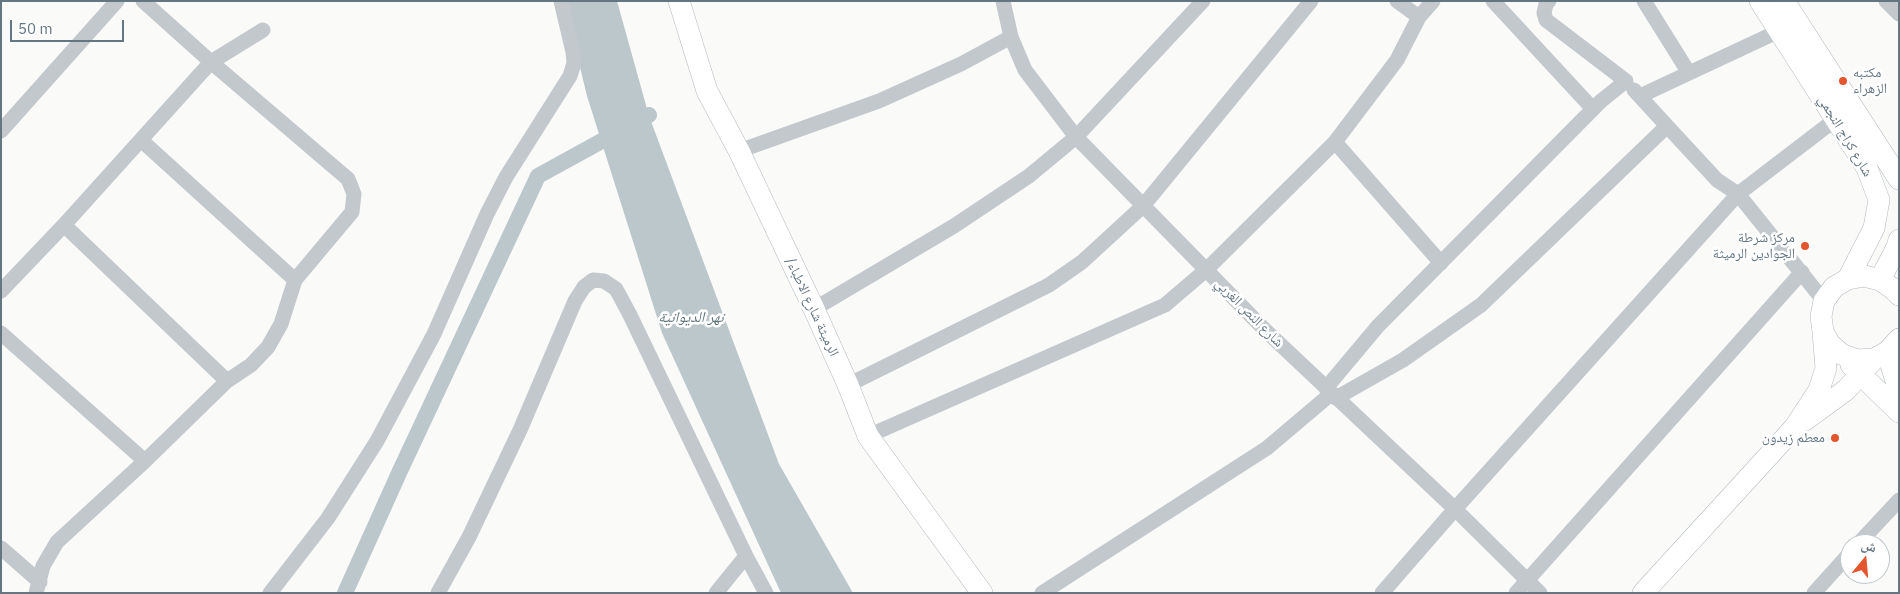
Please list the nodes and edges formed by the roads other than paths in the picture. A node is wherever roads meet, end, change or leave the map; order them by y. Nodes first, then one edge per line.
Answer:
1 (117, 1) edge
2 (143, 1) edge
3 (561, 1) edge
4 (679, 1) edge
5 (1003, 1) edge
6 (1203, 1) edge
7 (1311, 1) edge
8 (1397, 1) edge
9 (1432, 1) edge
10 (1494, 1) edge
11 (1549, 1) edge
12 (1644, 1) edge
13 (1760, 1) edge
14 (1784, 1) edge
15 (1886, 1) edge
16 (1899, 14) edge
17 (1419, 17) junction
18 (263, 30) dead end
19 (1779, 31) junction
20 (1011, 37) junction
21 (211, 62) junction
22 (1689, 73) junction
23 (1626, 81) junction
24 (1640, 96) junction
25 (1593, 109) junction
26 (1836, 119) junction
27 (1667, 126) junction
28 (1, 131) edge
29 (1076, 137) junction
30 (141, 140) junction
31 (1335, 142) junction
32 (739, 151) junction
33 (1899, 179) edge
34 (1738, 194) junction
35 (1143, 206) junction
36 (64, 225) junction
37 (1899, 240) edge
38 (1440, 263) junction
39 (1206, 270) junction
40 (1802, 272) junction
41 (1848, 279) junction
42 (295, 280) junction
43 (1893, 286) edge
44 (1, 291) edge
45 (1824, 300) junction
46 (814, 309) junction
47 (1823, 332) junction
48 (1, 333) edge
49 (1887, 350) edge
50 (1841, 354) junction
51 (1860, 375) junction
52 (227, 381) junction
53 (848, 385) junction
54 (1899, 391) edge
55 (1331, 393) junction
56 (1899, 412) edge
57 (1795, 427) junction
58 (868, 436) junction
59 (145, 461) junction
60 (1899, 500) edge
61 (1455, 509) junction
62 (1867, 534) edge
63 (1, 548) edge
64 (746, 556) junction
65 (1840, 564) edge
66 (1526, 580) junction
67 (38, 587) edge
68 (270, 593) edge
69 (438, 593) edge
70 (716, 593) edge
71 (766, 593) edge
72 (982, 593) edge
73 (1042, 593) edge
74 (1382, 593) edge
75 (1516, 593) edge
76 (1540, 593) edge
77 (1644, 593) edge
78 (1814, 593) edge

1 - 28 street
2 - 21 street
3 - 68 street
4 - 32 main road, /الرميثة شارع الاطباء
5 - 20 street, شارع النص الغربي
6 - 29 street
7 - 35 street
8 - 17 street
9 - 17 street
10 - 25 street
11 - 23 street
12 - 22 street
13 - 19 main road, شارع كراج النجمي
14 - 33 main road
15 - 16 street
17 - 31 street
18 - 21 street
19 - 22 street
19 - 26 main road, شارع كراج النجمي
20 - 29 street, شارع النص الغربي
20 - 32 street
21 - 30 street
21 - 42 street
22 - 24 street
23 - 24 street
23 - 25 street
24 - 27 street
25 - 38 street
26 - 34 street
26 - 41 main road, شارع كراج النجمي
27 - 34 street
27 - 55 street
29 - 35 street, شارع النص الغربي
29 - 46 street
30 - 36 street
30 - 42 street
31 - 38 street
31 - 39 street
32 - 46 main road, /الرميثة شارع الاطباء
34 - 40 street
34 - 61 street
35 - 39 street, شارع النص الغربي
35 - 53 street
36 - 44 street
36 - 52 street
37 - 43 main road
38 - 55 street
39 - 55 street, شارع النص الغربي
39 - 58 street
40 - 45 street
40 - 66 street
41 - 43 main road
41 - 45 main road
42 - 52 street
45 - 47 main road
46 - 53 main road, /الرميثة شارع الاطباء
47 - 50 main road
47 - 57 main road
48 - 59 street
49 - 50 main road
49 - 51 main road
49 - 54 main road
50 - 51 main road
51 - 56 main road
51 - 57 main road
52 - 59 street
53 - 58 main road, /الرميثة شارع الاطباء
55 - 61 street, شارع النص الغربي
55 - 73 street
57 - 77 main road
58 - 72 main road, /الرميثة شارع الاطباء
59 - 67 street
60 - 62 street
61 - 66 street, شارع النص الغربي
61 - 74 street
63 - 67 street
64 - 69 street
64 - 70 street
64 - 71 street
65 - 78 street
66 - 75 street
66 - 76 street, شارع النص الغربي

